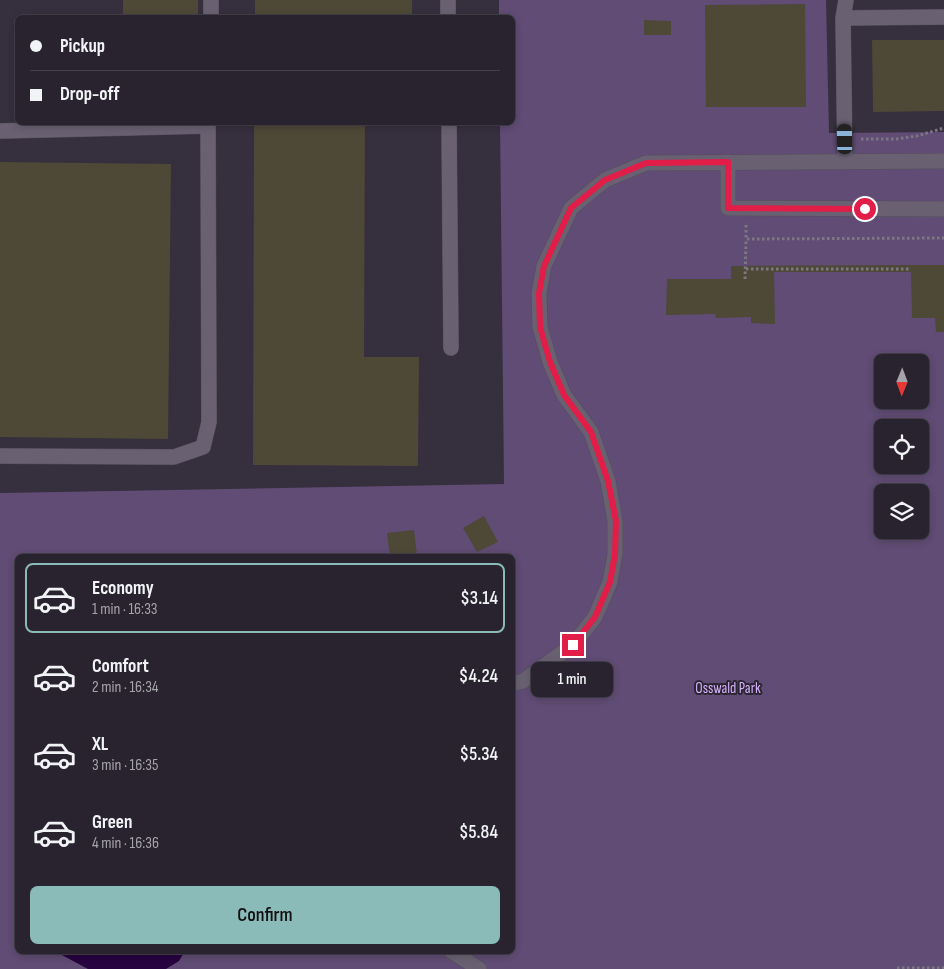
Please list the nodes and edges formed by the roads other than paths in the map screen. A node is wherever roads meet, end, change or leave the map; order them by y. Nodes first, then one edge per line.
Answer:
1 (211, 0) edge
2 (448, 0) edge
3 (846, 0) edge
4 (211, 15) edge
5 (448, 15) edge
6 (944, 17) edge
7 (843, 18) junction
8 (178, 125) edge
9 (208, 125) edge
10 (449, 125) edge
11 (0, 131) edge
12 (944, 161) edge
13 (728, 162) junction
14 (845, 162) junction
15 (944, 209) edge
16 (450, 348) dead end
17 (0, 456) edge
18 (515, 683) edge
19 (456, 954) edge
20 (480, 969) edge

1 - 4 lane
2 - 5 lane
3 - 7 lane
6 - 7 lane
7 - 14 lane
8 - 11 lane
9 - 17 lane
10 - 16 lane
12 - 14 lane
13 - 14 lane
13 - 15 lane
13 - 18 lane
19 - 20 lane

